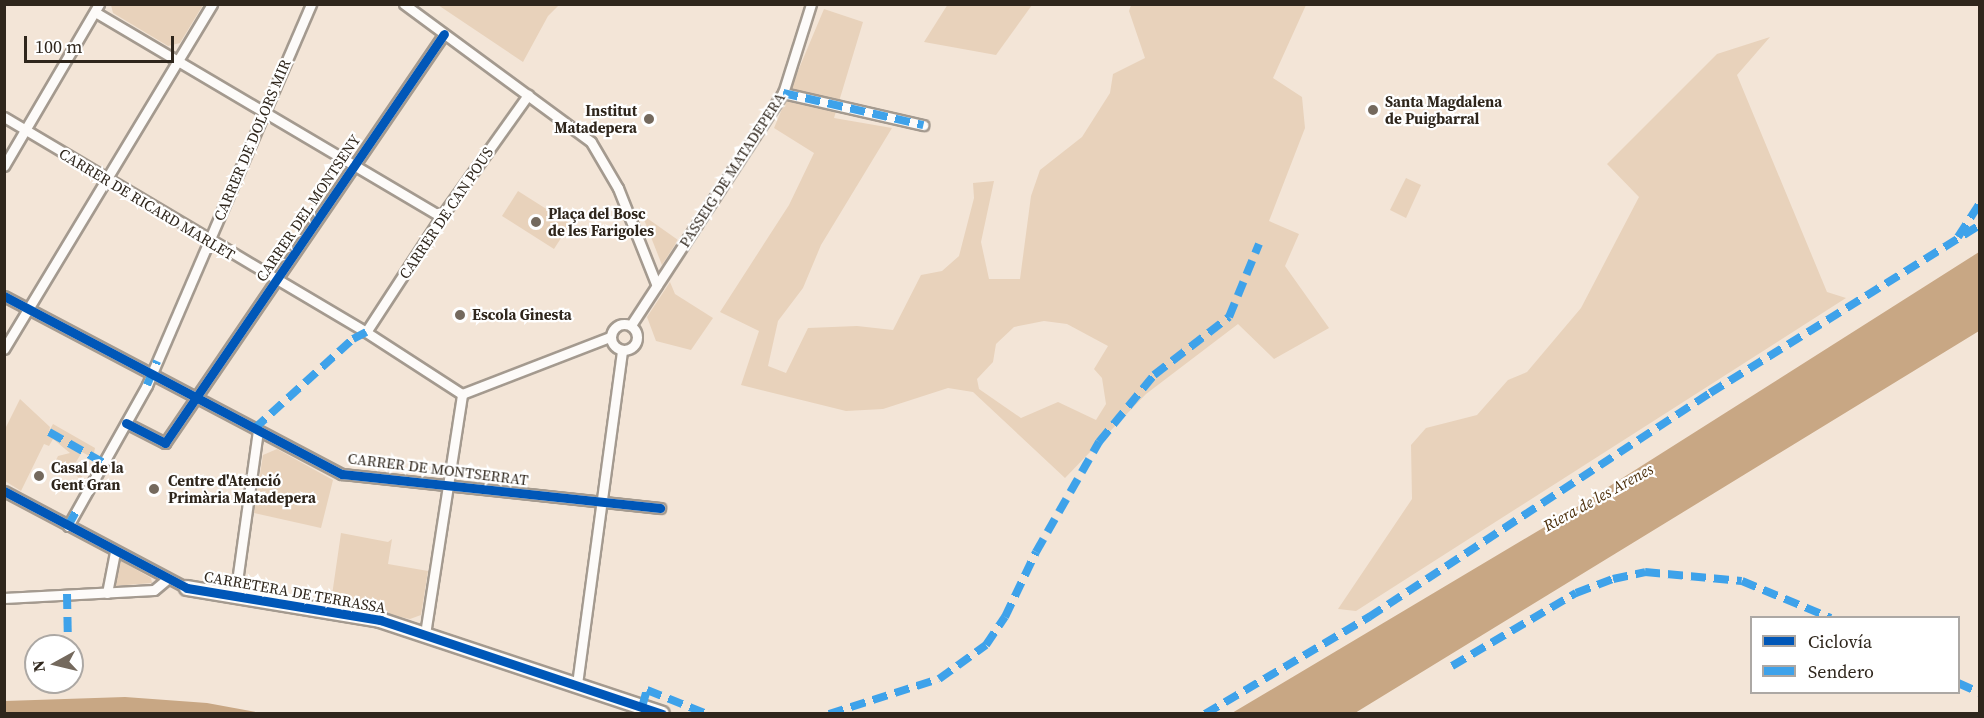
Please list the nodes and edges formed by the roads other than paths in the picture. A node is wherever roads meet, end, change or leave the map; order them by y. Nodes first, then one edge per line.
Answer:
1 (212, 4) edge
2 (310, 4) edge
3 (404, 4) edge
4 (811, 4) edge
5 (97, 8) edge
6 (444, 34) junction
7 (179, 61) junction
8 (783, 93) junction
9 (528, 95) junction
10 (264, 112) junction
11 (4, 117) edge
12 (923, 125) dead end
13 (26, 131) junction
14 (4, 166) edge
15 (354, 166) junction
16 (106, 180) junction
17 (441, 218) junction
18 (209, 242) junction
19 (276, 281) junction
20 (657, 286) junction
21 (4, 296) edge
22 (30, 309) junction
23 (631, 325) junction
24 (366, 332) junction
25 (610, 337) junction
26 (4, 349) edge
27 (622, 350) junction
28 (151, 375) junction
29 (462, 394) junction
30 (197, 399) junction
31 (126, 423) junction
32 (258, 431) junction
33 (450, 488) junction
34 (4, 491) edge
35 (602, 502) junction
36 (660, 508) dead end
37 (69, 526) junction
38 (115, 552) junction
39 (166, 580) junction
40 (187, 588) joint
41 (107, 593) junction
42 (235, 596) junction
43 (4, 598) edge
44 (425, 634) junction
45 (577, 684) junction
46 (662, 714) edge

1 - 7 street
2 - 10 street, CARRER DE DOLORS MIR
3 - 6 street
4 - 8 street, PASSEIG DE MATADEPERA
5 - 7 street
5 - 13 street
6 - 9 street
6 - 15 street, CARRER DEL MONTSENY
7 - 10 street
7 - 16 street
8 - 12 street
8 - 20 street, PASSEIG DE MATADEPERA
9 - 17 street, CARRER DE CAN POUS
9 - 20 street
10 - 15 street
10 - 18 street, CARRER DE DOLORS MIR
11 - 13 street, CARRER DE RICARD MARLET
13 - 14 street
13 - 16 street, CARRER DE RICARD MARLET
15 - 17 street
15 - 19 street, CARRER DEL MONTSENY
16 - 18 street, CARRER DE RICARD MARLET
16 - 22 street
17 - 24 street, CARRER DE CAN POUS
18 - 19 street, CARRER DE RICARD MARLET
18 - 28 street, CARRER DE DOLORS MIR
19 - 24 street, CARRER DE RICARD MARLET
19 - 30 street, CARRER DEL MONTSENY
20 - 23 street, PASSEIG DE MATADEPERA
21 - 22 street, CARRER DE MONTSERRAT
22 - 26 street
22 - 28 street, CARRER DE MONTSERRAT
23 - 25 street
23 - 27 street
24 - 29 street, CARRER DE RICARD MARLET
25 - 27 street
25 - 29 street
27 - 35 street
28 - 30 street, CARRER DE MONTSERRAT
28 - 31 street, CARRER DE DOLORS MIR
29 - 33 street
30 - 31 street, CARRER DEL MONTSENY
30 - 32 street, CARRER DE MONTSERRAT
31 - 37 street, CARRER DE DOLORS MIR
32 - 33 street, CARRER DE MONTSERRAT
32 - 42 street
33 - 35 street, CARRER DE MONTSERRAT
33 - 44 street
34 - 37 street, CARRETERA DE TERRASSA
35 - 36 street, CARRER DE MONTSERRAT
35 - 45 street
37 - 38 street, CARRETERA DE TERRASSA
38 - 39 street, CARRETERA DE TERRASSA
38 - 41 street
39 - 40 street, CARRETERA DE TERRASSA
39 - 41 street
40 - 42 street, CARRETERA DE TERRASSA
41 - 43 street
42 - 44 street, CARRETERA DE TERRASSA
44 - 45 street, CARRETERA DE TERRASSA
45 - 46 street, CARRETERA DE TERRASSA

